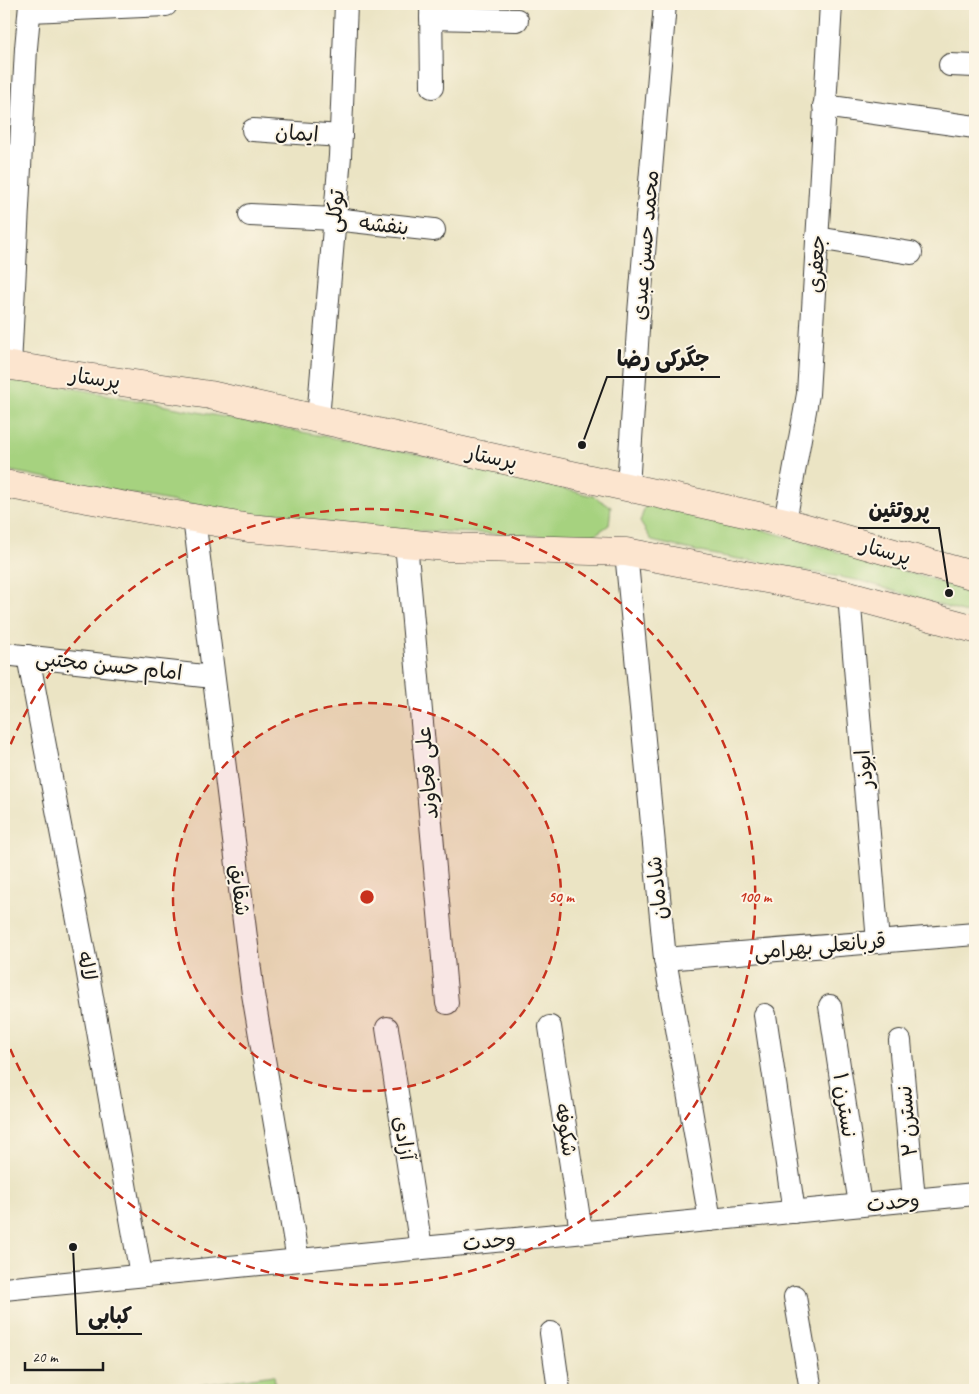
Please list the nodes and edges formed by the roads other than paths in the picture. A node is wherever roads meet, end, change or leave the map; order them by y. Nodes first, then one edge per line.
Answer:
1 (346, 4) edge
2 (665, 4) edge
3 (831, 4) edge
4 (166, 5) edge
5 (30, 7) edge
6 (431, 11) edge
7 (517, 20) dead end
8 (950, 65) dead end
9 (975, 66) edge
10 (432, 87) dead end
11 (824, 106) junction
12 (975, 127) edge
13 (253, 130) dead end
14 (341, 136) junction
15 (250, 215) dead end
16 (334, 219) junction
17 (434, 230) dead end
18 (817, 238) junction
19 (912, 253) dead end
20 (6, 367) edge
21 (318, 419) junction
22 (4, 484) edge
23 (628, 487) junction
24 (194, 518) junction
25 (785, 522) junction
26 (406, 543) junction
27 (626, 552) junction
28 (975, 576) edge
29 (850, 595) junction
30 (975, 629) edge
31 (4, 654) edge
32 (28, 656) junction
33 (213, 677) junction
34 (975, 934) edge
35 (878, 942) junction
36 (665, 959) junction
37 (447, 1003) dead end
38 (830, 1006) dead end
39 (765, 1015) dead end
40 (550, 1027) dead end
41 (387, 1028) dead end
42 (900, 1041) dead end
43 (975, 1194) edge
44 (914, 1200) junction
45 (860, 1205) junction
46 (794, 1212) junction
47 (710, 1220) junction
48 (581, 1232) junction
49 (421, 1248) junction
50 (298, 1260) junction
51 (141, 1276) junction
52 (4, 1289) edge
53 (795, 1297) dead end
54 (551, 1333) dead end
55 (559, 1390) edge
56 (811, 1390) edge

1 - 14 street, توکلی
2 - 23 street, محمد حسن عبدی
3 - 11 street, جعفری
4 - 5 street
5 - 20 street
6 - 7 street
6 - 10 street
8 - 9 street
11 - 12 street
11 - 18 street, جعفری
13 - 14 street, ایمان
14 - 16 street, توکلی
15 - 16 street, بنفشه
16 - 17 street, بنفشه
16 - 21 street, توکلی
18 - 19 street
18 - 25 street, جعفری
20 - 21 main road, پرستار
21 - 23 main road, پرستار
22 - 24 main road
23 - 25 main road, پرستار
24 - 26 main road
24 - 33 street, شقایق
25 - 28 main road, پرستار
26 - 27 main road
26 - 37 street, علی قجاوند
27 - 29 main road
27 - 36 street, شادمان
29 - 30 main road
29 - 35 street, ابوذر
31 - 32 street, امام حسن مجتبی
32 - 33 street, امام حسن مجتبی
32 - 51 street, لاله
33 - 50 street, شقایق
34 - 35 street, قربانعلی بهرامی
35 - 36 street, قربانعلی بهرامی
36 - 47 street, شادمان
38 - 45 street, نسترن ۱
39 - 46 street
40 - 48 street, شکوفه
41 - 49 street, آزادی
42 - 44 street, نسترن ۲
43 - 44 street, وحدت
44 - 45 street, وحدت
45 - 46 street, وحدت
46 - 47 street, وحدت
47 - 48 street, وحدت
48 - 49 street, وحدت
49 - 50 street, وحدت
50 - 51 street, وحدت
51 - 52 street, وحدت
53 - 56 street
54 - 55 street

